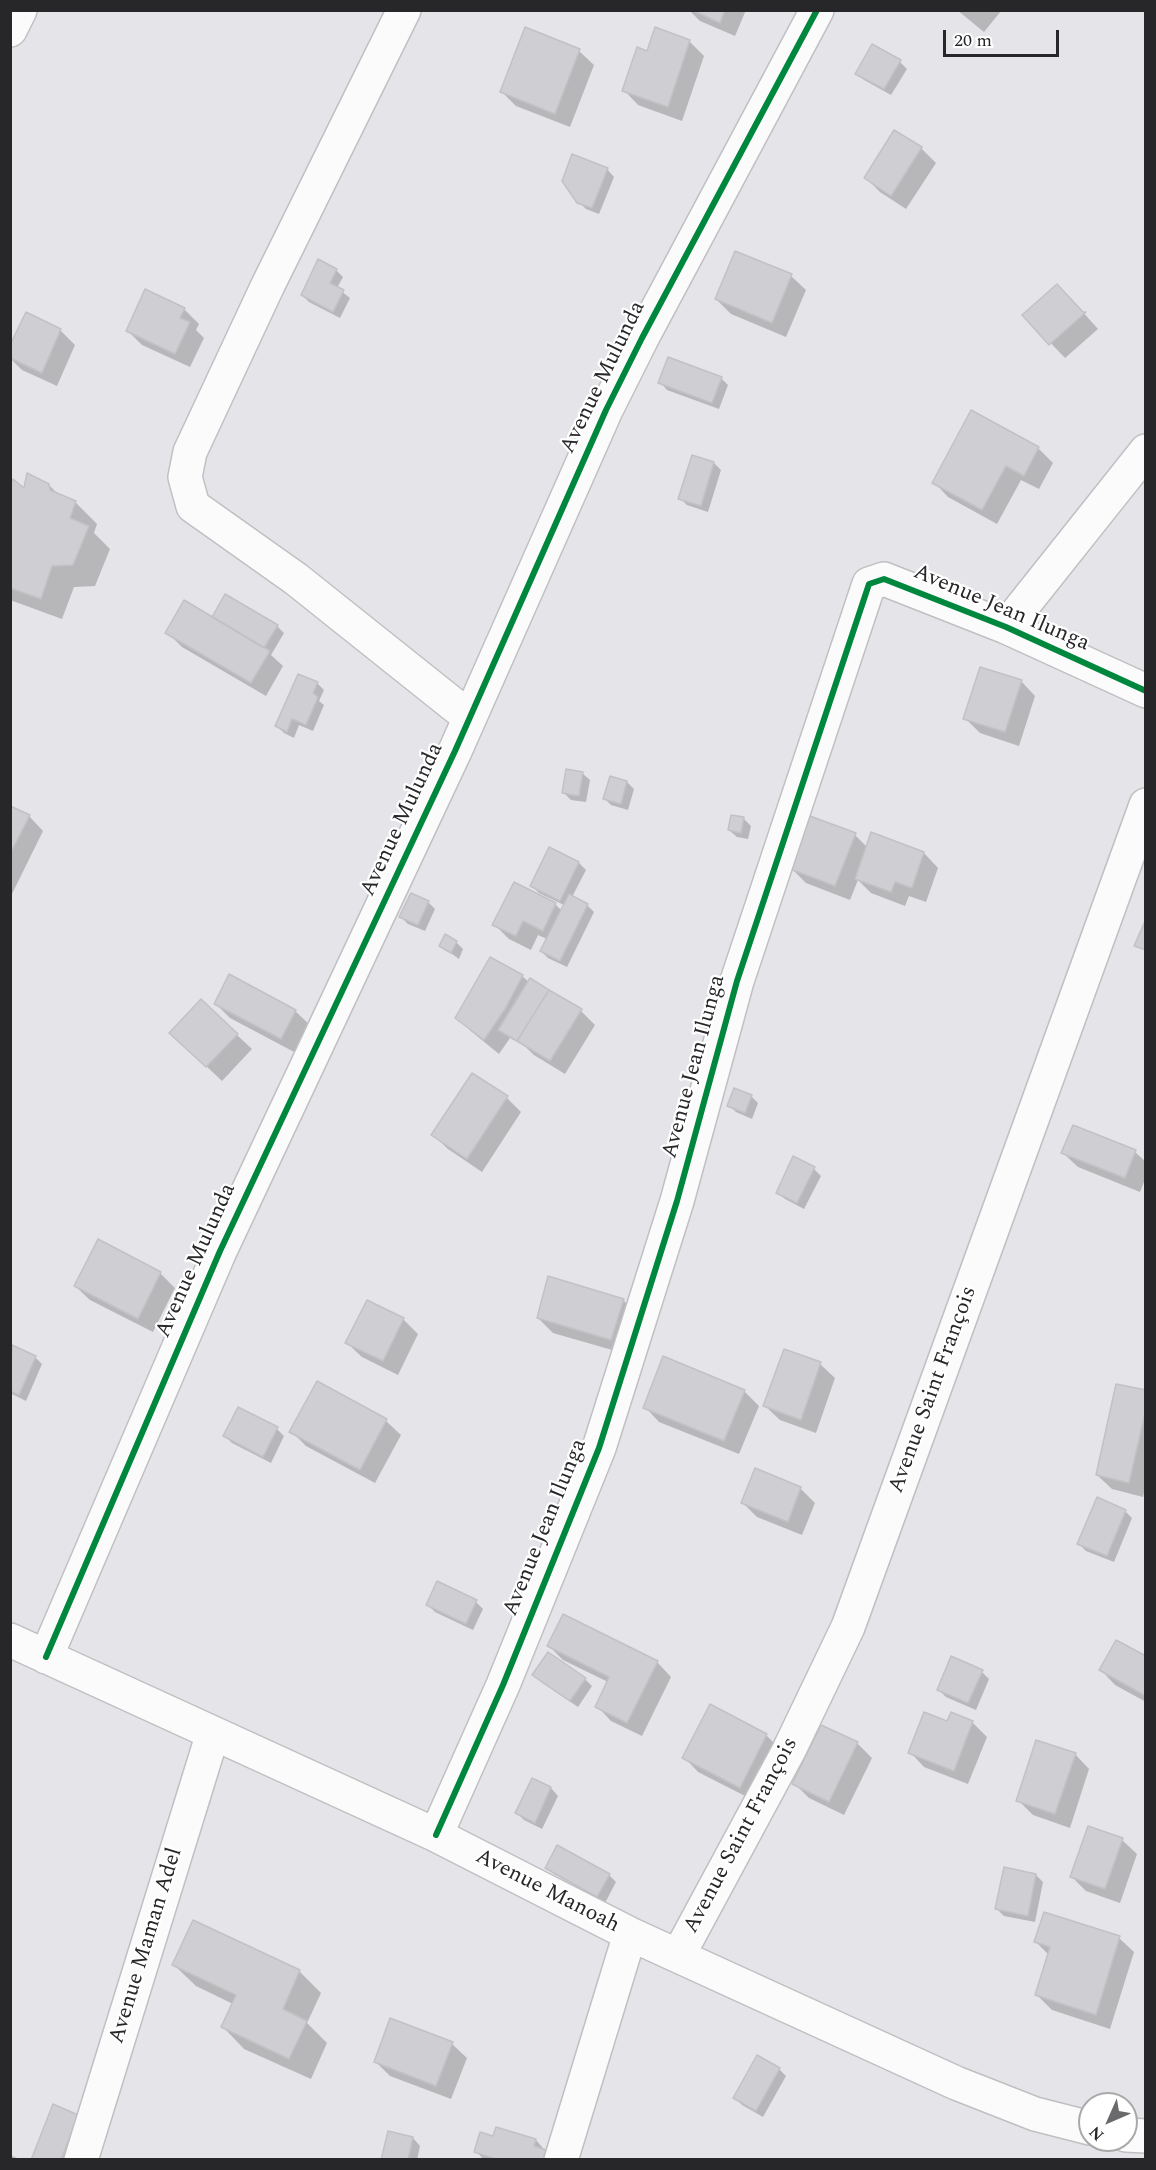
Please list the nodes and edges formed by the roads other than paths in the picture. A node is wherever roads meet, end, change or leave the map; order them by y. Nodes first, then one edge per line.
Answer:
1 (20, 10) edge
2 (817, 10) edge
3 (398, 12) edge
4 (10, 30) edge
5 (1146, 451) edge
6 (1006, 627) junction
7 (1146, 691) edge
8 (469, 717) junction
9 (1146, 805) edge
10 (10, 1640) edge
11 (46, 1657) junction
12 (213, 1732) junction
13 (436, 1835) junction
14 (630, 1934) junction
15 (678, 1956) junction
16 (1078, 2125) edge
17 (81, 2160) edge
18 (561, 2160) edge

1 - 4 street
2 - 8 street, Avenue Mulunda
3 - 8 street
5 - 6 street
6 - 7 street, Avenue Jean Ilunga
6 - 13 street, Avenue Jean Ilunga
8 - 11 street, Avenue Mulunda
9 - 15 street, Avenue Saint François
10 - 11 street, Avenue Manoah
11 - 12 street, Avenue Manoah
12 - 13 street, Avenue Manoah
12 - 17 street, Avenue Maman Adel
13 - 14 street, Avenue Manoah
14 - 15 street, Avenue Manoah
14 - 18 street
15 - 16 street, Avenue Manoah

